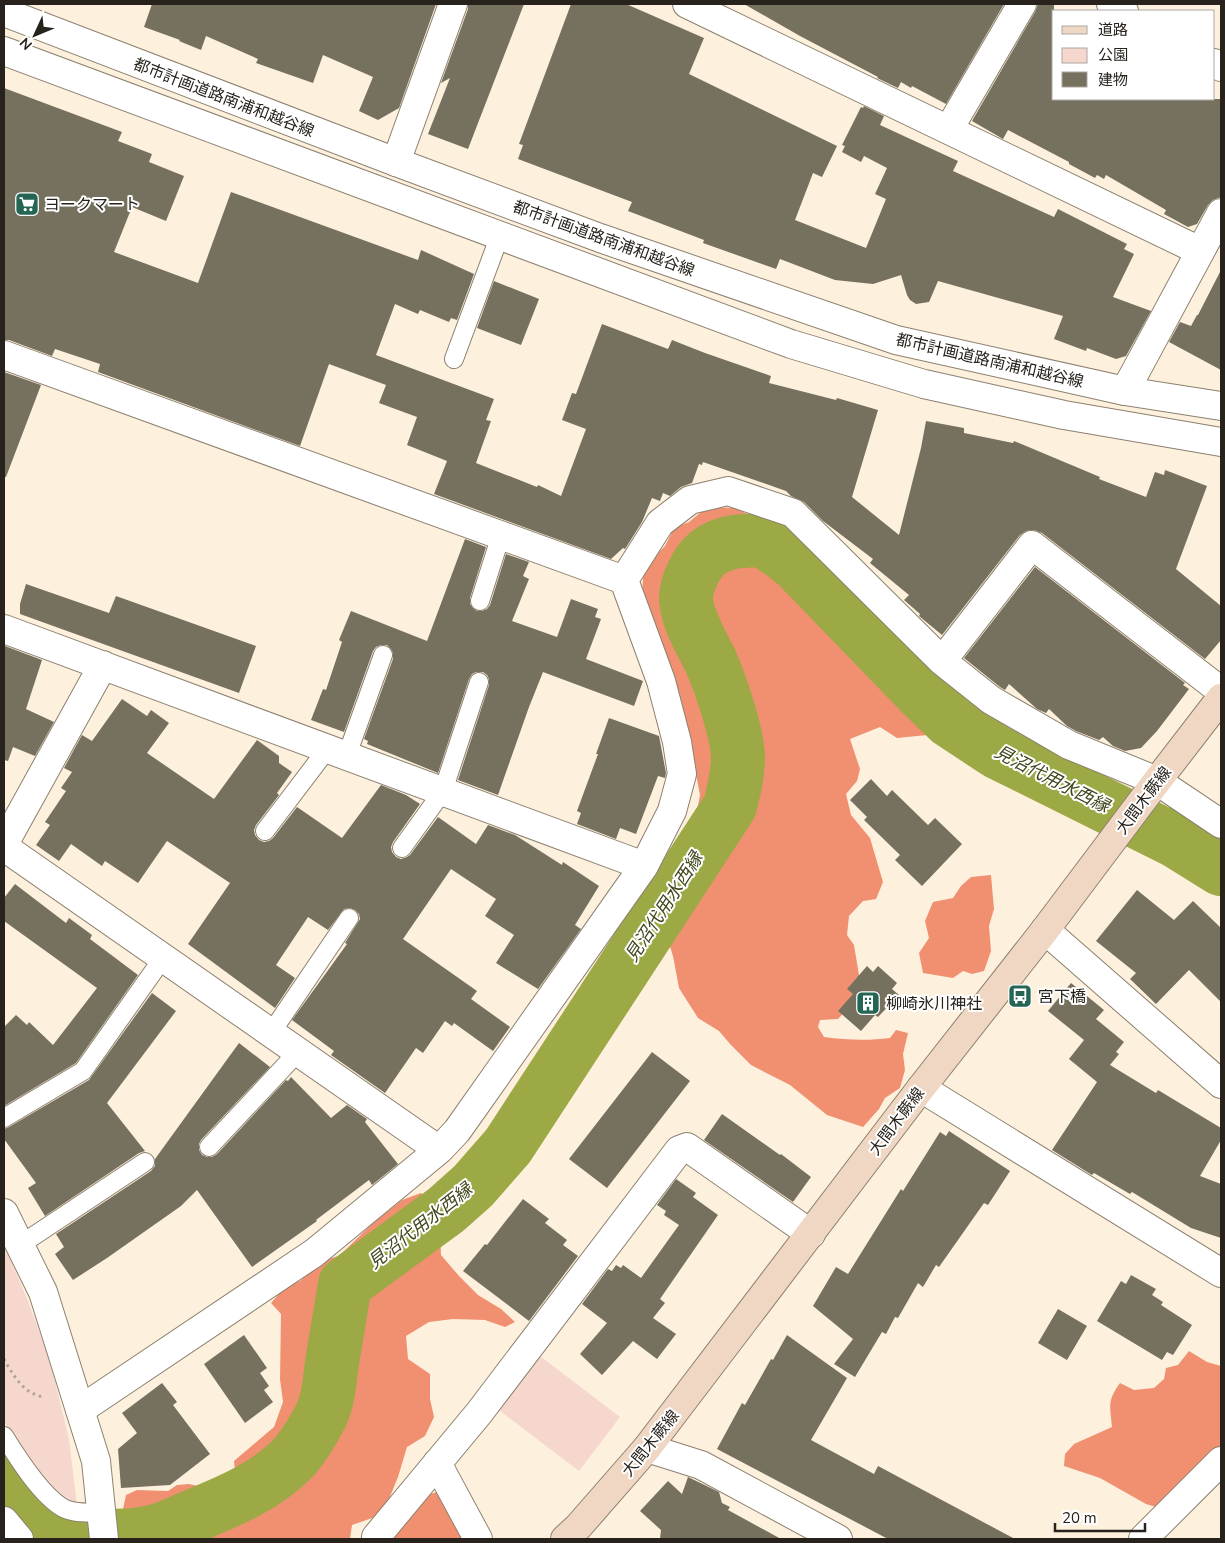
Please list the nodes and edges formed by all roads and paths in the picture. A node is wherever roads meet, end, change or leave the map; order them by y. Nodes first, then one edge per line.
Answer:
1 (453, 4) edge
2 (687, 4) edge
3 (1022, 4) edge
4 (4, 12) edge
5 (4, 51) edge
6 (949, 129) junction
7 (396, 162) junction
8 (1221, 213) edge
9 (500, 235) junction
10 (1200, 251) junction
11 (4, 355) edge
12 (454, 360) dead end
13 (1125, 391) junction
14 (1221, 406) edge
15 (1221, 442) edge
16 (501, 535) junction
17 (624, 580) junction
18 (480, 601) dead end
19 (4, 629) edge
20 (383, 655) dead end
21 (942, 661) junction
22 (103, 665) junction
23 (479, 682) dead end
24 (1221, 691) edge
25 (1221, 698) edge
26 (338, 752) junction
27 (1150, 790) junction
28 (443, 791) junction
29 (1221, 824) edge
30 (265, 831) dead end
31 (5, 840) edge
32 (402, 848) dead end
33 (644, 866) junction
34 (349, 918) dead end
35 (1045, 930) junction
36 (163, 958) junction
37 (271, 1033) junction
38 (298, 1052) junction
39 (1221, 1084) edge
40 (921, 1088) junction
41 (4, 1118) edge
42 (209, 1147) dead end
43 (439, 1150) junction
44 (145, 1162) dead end
45 (4, 1213) edge
46 (810, 1234) junction
47 (20, 1245) junction
48 (1221, 1273) edge
49 (4, 1359) edge
50 (78, 1403) junction
51 (4, 1436) edge
52 (647, 1448) junction
53 (1221, 1460) edge
54 (437, 1463) junction
55 (4, 1521) edge
56 (103, 1522) edge
57 (376, 1537) dead end
58 (19, 1539) edge
59 (478, 1539) edge
60 (565, 1539) edge
61 (838, 1539) edge
62 (1143, 1539) edge

1 - 7 street
2 - 6 street
3 - 6 street
4 - 7 street, 都市計画道路南浦和越谷線
5 - 9 street, 都市計画道路南浦和越谷線
6 - 10 street
7 - 13 street, 都市計画道路南浦和越谷線
8 - 10 street
9 - 12 lane
9 - 15 street, 都市計画道路南浦和越谷線
10 - 13 street
11 - 16 street
13 - 14 street, 都市計画道路南浦和越谷線
16 - 17 street
16 - 18 lane
17 - 21 street
17 - 33 street
19 - 22 street
20 - 26 lane
21 - 24 street
21 - 27 street
22 - 26 street
22 - 31 street
23 - 28 lane
25 - 27 main road, 大間木蕨線
26 - 28 street
26 - 30 lane
27 - 29 street
27 - 35 main road, 大間木蕨線
28 - 32 lane
28 - 33 street
31 - 36 street
33 - 43 street
34 - 37 lane
35 - 39 street
35 - 40 main road, 大間木蕨線
36 - 37 street
36 - 41 lane
37 - 38 street
38 - 42 lane
38 - 43 street
40 - 46 main road, 大間木蕨線
40 - 48 street
43 - 50 street
44 - 47 lane
45 - 47 street
46 - 52 main road, 大間木蕨線
46 - 54 street
47 - 50 street
49 - 50 path
50 - 56 street
51 - 56 lane
52 - 60 main road, 大間木蕨線
52 - 61 street
53 - 62 street
54 - 57 street
54 - 59 street
55 - 58 street

